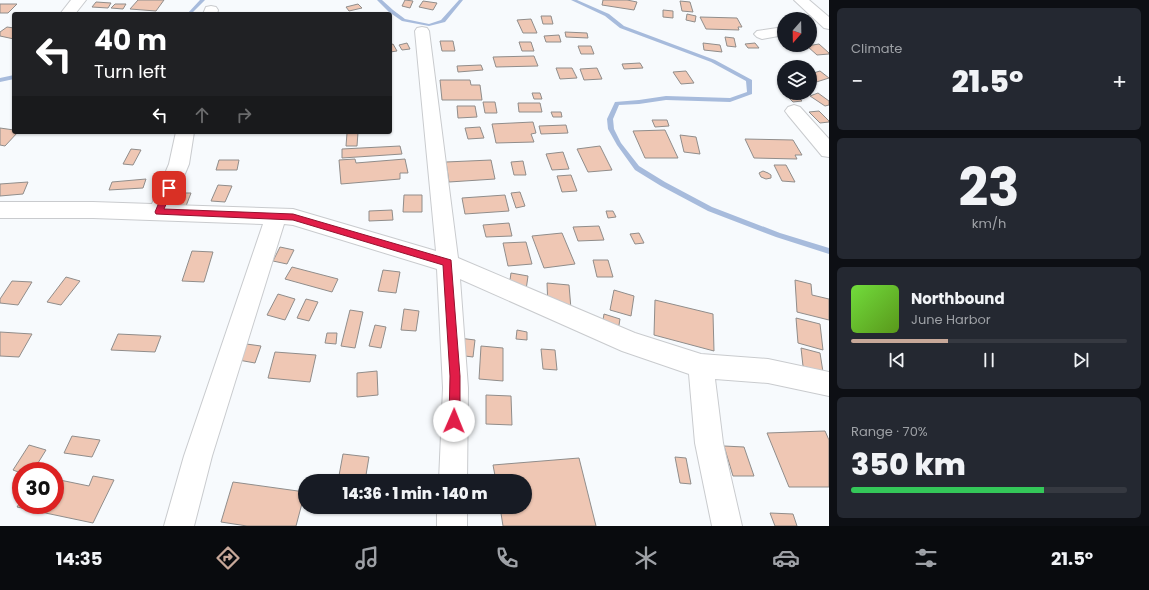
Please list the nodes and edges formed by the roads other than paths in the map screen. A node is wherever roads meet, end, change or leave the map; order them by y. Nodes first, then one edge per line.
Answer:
1 (79, 0) edge
2 (801, 0) edge
3 (69, 12) edge
4 (829, 26) edge
5 (817, 27) edge
6 (422, 31) dead end
7 (777, 33) edge
8 (762, 34) dead end
9 (794, 111) dead end
10 (185, 134) edge
11 (829, 151) edge
12 (0, 210) edge
13 (159, 212) junction
14 (276, 216) junction
15 (447, 263) junction
16 (701, 366) junction
17 (829, 384) edge
18 (453, 474) edge
19 (452, 514) edge
20 (179, 526) edge
21 (452, 526) edge
22 (727, 526) edge

1 - 3 street
2 - 4 street
4 - 5 street
6 - 15 street
7 - 8 street
9 - 11 street
10 - 13 street
12 - 13 street
13 - 14 street
14 - 15 street
14 - 20 street
15 - 16 street
15 - 18 street
16 - 17 street
16 - 22 street
19 - 21 street

